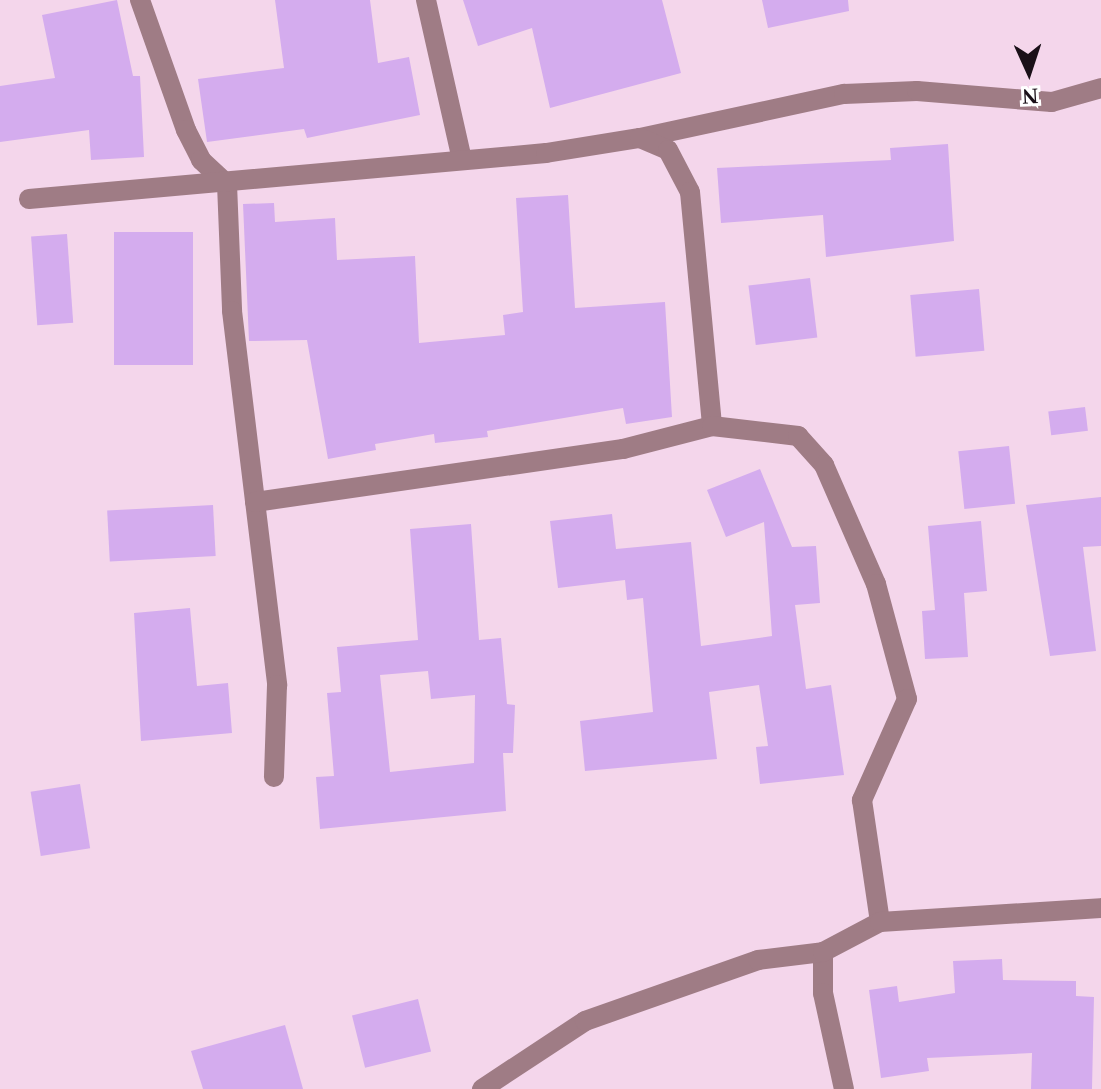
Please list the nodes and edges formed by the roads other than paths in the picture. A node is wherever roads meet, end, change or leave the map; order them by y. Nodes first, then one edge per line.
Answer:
1 (140, 0) edge
2 (426, 0) edge
3 (1101, 88) edge
4 (640, 138) junction
5 (462, 160) junction
6 (227, 184) junction
7 (29, 199) dead end
8 (712, 426) junction
9 (255, 502) junction
10 (274, 777) dead end
11 (1101, 908) edge
12 (880, 922) junction
13 (823, 952) junction
14 (482, 1089) edge
15 (844, 1089) edge

1 - 6 street
2 - 5 street
3 - 4 street
4 - 5 street
4 - 8 street
5 - 6 street
6 - 7 street
6 - 9 street
8 - 9 street
8 - 12 street
9 - 10 street
11 - 12 street
12 - 13 street
13 - 14 street
13 - 15 street

